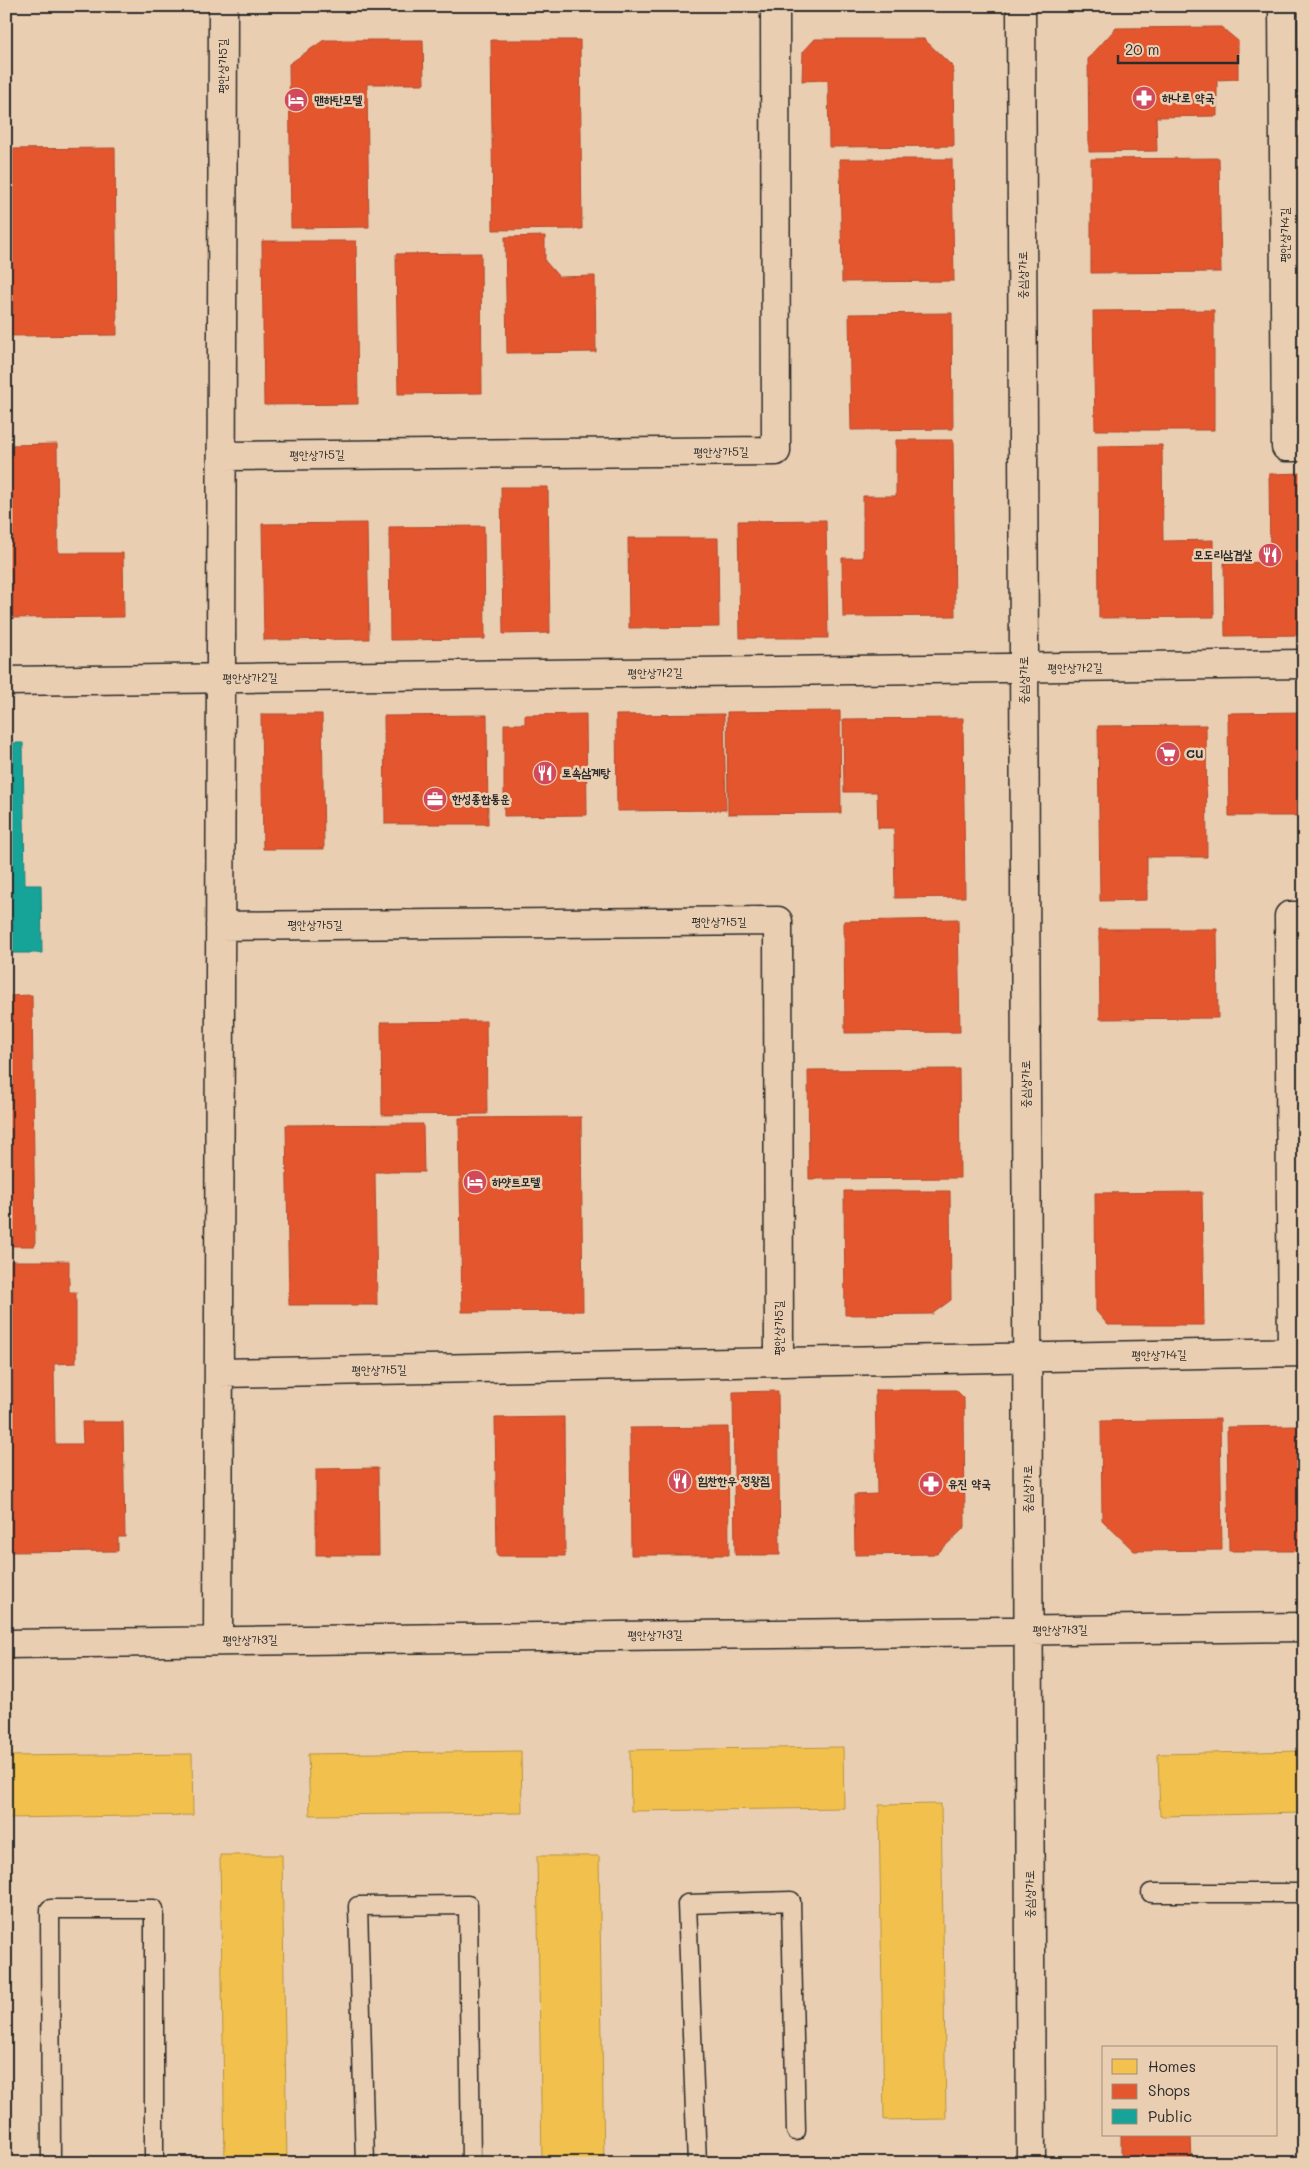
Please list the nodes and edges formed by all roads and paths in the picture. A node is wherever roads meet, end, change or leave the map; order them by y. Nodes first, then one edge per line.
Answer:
1 (223, 6) edge
2 (775, 6) edge
3 (1021, 6) edge
4 (1283, 6) edge
5 (1304, 447) edge
6 (222, 456) junction
7 (1304, 664) edge
8 (1024, 668) junction
9 (221, 679) junction
10 (6, 681) edge
11 (1304, 916) edge
12 (220, 926) junction
13 (1298, 1352) edge
14 (1027, 1357) junction
15 (779, 1362) junction
16 (219, 1373) junction
17 (1304, 1627) edge
18 (1028, 1630) junction
19 (218, 1641) junction
20 (6, 1644) edge
21 (1151, 1893) dead end
22 (1304, 1896) edge
23 (796, 2130) dead end
24 (50, 2163) edge
25 (154, 2163) edge
26 (365, 2163) edge
27 (471, 2163) edge
28 (697, 2163) edge
29 (1031, 2163) edge

1 - 6 street, 평안상가5길
2 - 6 street, 평안상가5길
3 - 8 street, 중심상가로
4 - 5 street, 평안상가4길
6 - 9 street, 평안상가5길
7 - 8 street, 평안상가2길
8 - 9 street, 평안상가2길
8 - 14 street, 중심상가로
9 - 10 street, 평안상가2길
9 - 12 street, 평안상가5길
11 - 13 street, 평안상가4길
12 - 15 street, 평안상가5길
12 - 16 street, 평안상가5길
13 - 14 street, 평안상가4길
14 - 15 street, 평안상가5길
14 - 18 street, 중심상가로
15 - 16 street, 평안상가5길
16 - 19 street, 평안상가5길
17 - 18 street, 평안상가3길
18 - 19 street, 평안상가3길
18 - 29 street, 중심상가로
19 - 20 street, 평안상가3길
21 - 22 lane
23 - 28 lane
24 - 25 lane
26 - 27 lane

